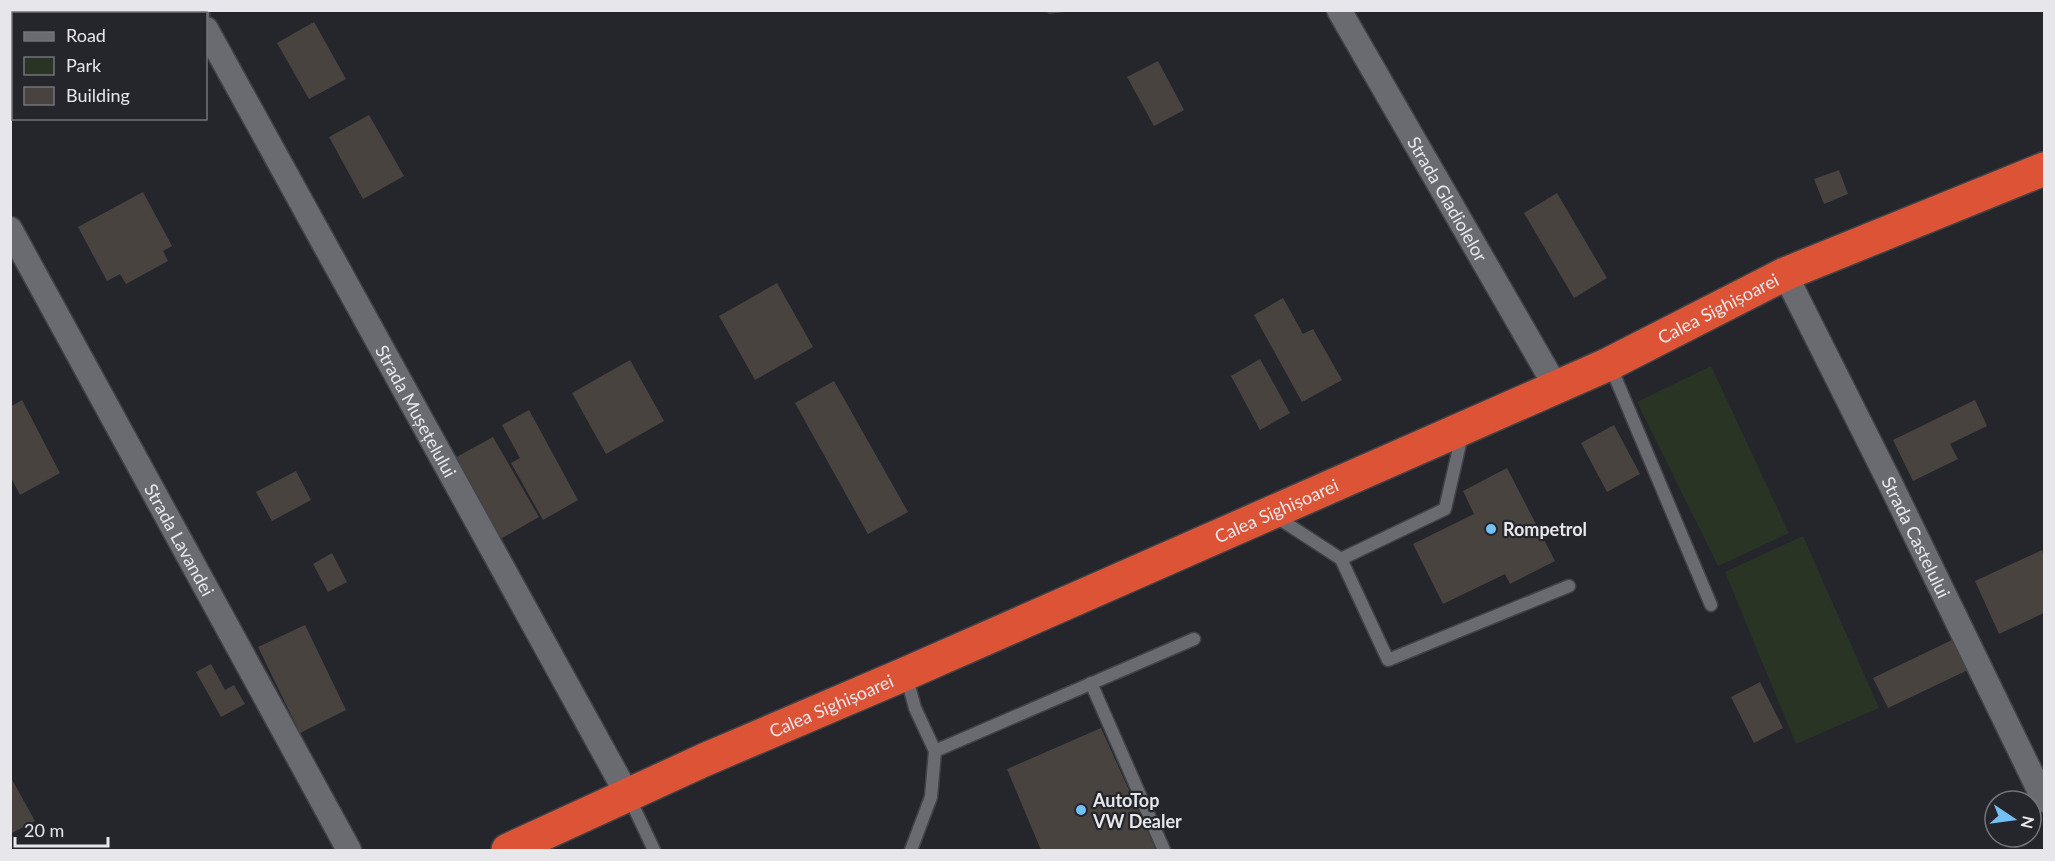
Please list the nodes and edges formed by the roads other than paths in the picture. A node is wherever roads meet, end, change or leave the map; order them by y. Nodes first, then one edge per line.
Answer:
1 (1339, 10) edge
2 (207, 31) edge
3 (2044, 169) edge
4 (10, 229) edge
5 (1785, 274) junction
6 (1609, 364) junction
7 (1556, 387) junction
8 (1463, 428) junction
9 (1269, 512) junction
10 (1341, 559) junction
11 (1569, 586) dead end
12 (1711, 605) dead end
13 (1194, 639) dead end
14 (905, 674) junction
15 (1091, 683) junction
16 (935, 751) junction
17 (627, 794) junction
18 (2044, 801) edge
19 (349, 850) edge
20 (508, 850) edge
21 (654, 850) edge
22 (911, 850) edge
23 (1164, 850) edge

1 - 7 street, Strada Gladiolelor
2 - 17 street, Strada Mușețelului
3 - 5 highway, Calea Sighișoarei
4 - 19 street, Strada Lavandei
5 - 6 highway, Calea Sighișoarei
5 - 18 street, Strada Castelului
6 - 7 highway, Calea Sighișoarei
6 - 12 lane
7 - 8 highway, Calea Sighișoarei
8 - 9 highway, Calea Sighișoarei
8 - 10 lane
9 - 10 lane
9 - 14 highway, Calea Sighișoarei
10 - 11 lane
13 - 15 lane
14 - 16 lane
14 - 17 highway, Calea Sighișoarei
15 - 16 lane
15 - 23 lane
16 - 22 lane
17 - 20 highway, Calea Sighișoarei
17 - 21 lane

